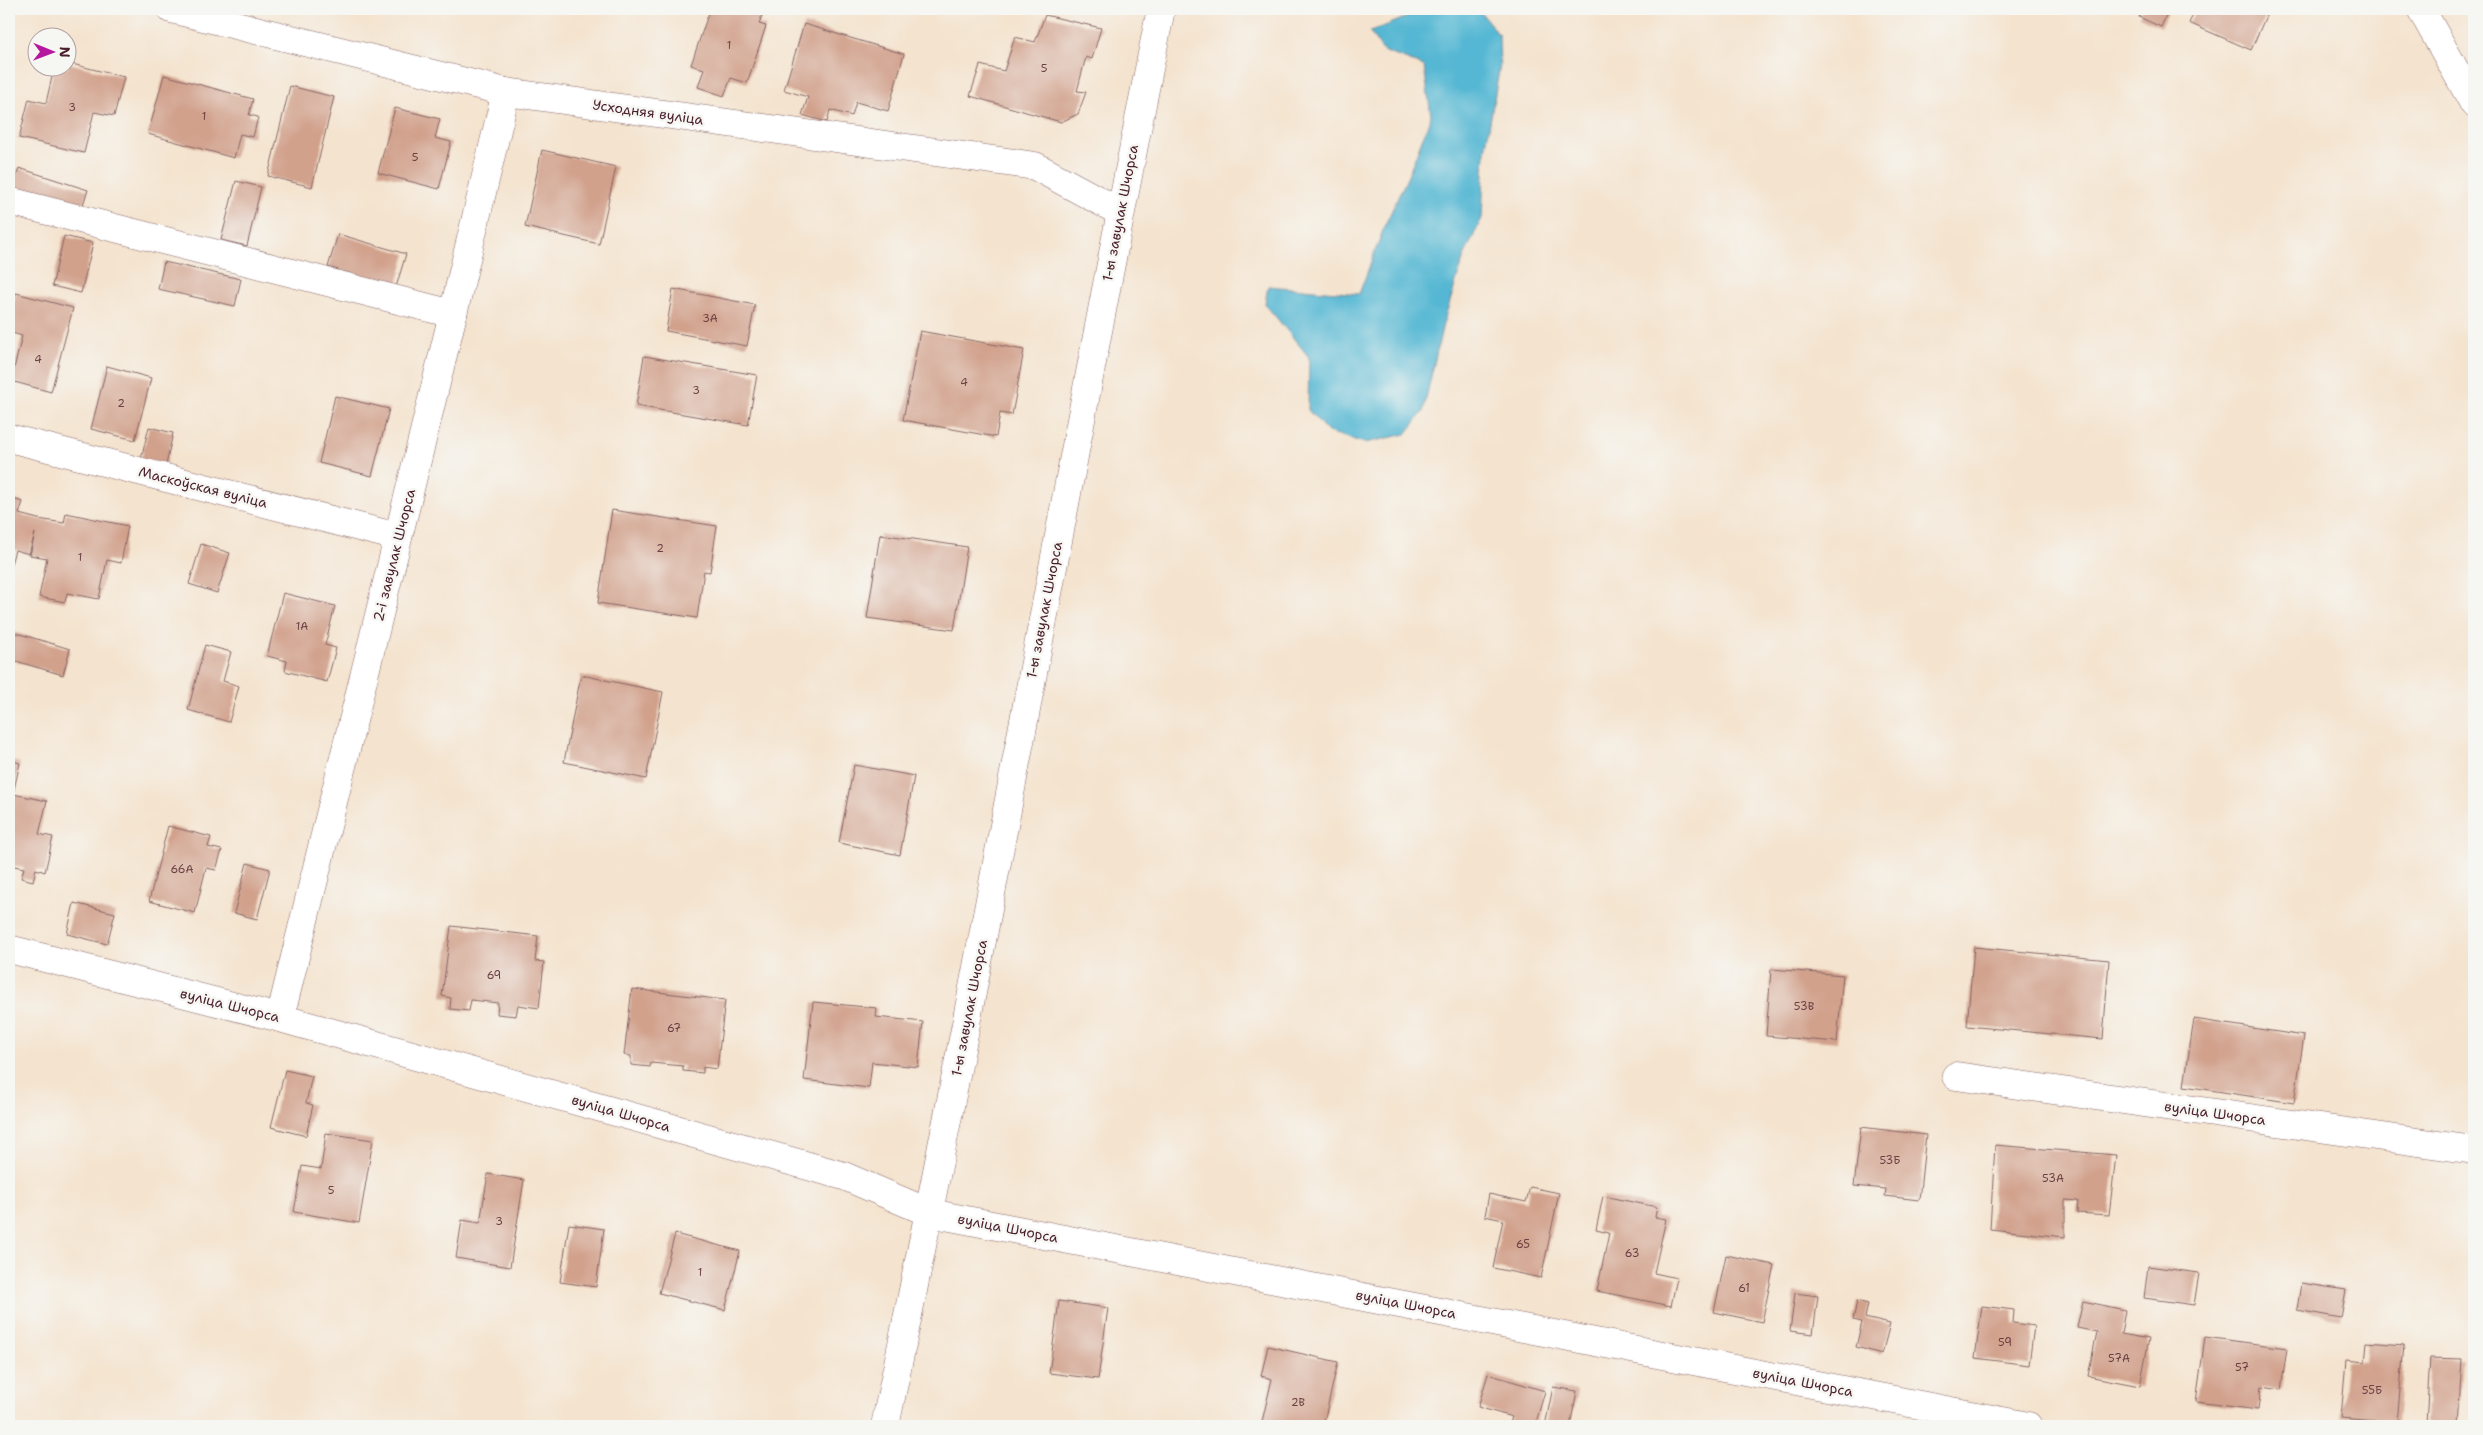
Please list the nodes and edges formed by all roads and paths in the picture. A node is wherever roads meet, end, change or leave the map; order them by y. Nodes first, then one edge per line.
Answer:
1 (172, 9) edge
2 (1161, 9) edge
3 (2421, 9) edge
4 (506, 92) junction
5 (2474, 104) edge
6 (9, 201) edge
7 (1120, 212) junction
8 (454, 314) junction
9 (9, 438) edge
10 (398, 537) junction
11 (9, 949) edge
12 (280, 1018) junction
13 (1956, 1076) dead end
14 (2474, 1150) edge
15 (930, 1212) junction
16 (885, 1426) edge
17 (2028, 1426) edge

1 - 4 street, Усходняя вуліца
2 - 7 street, 1-ы завулак Шчорса
3 - 5 street
4 - 7 street, Усходняя вуліца
4 - 8 street, 2-і завулак Шчорса
6 - 8 street
7 - 15 street, 1-ы завулак Шчорса
8 - 10 street, 2-і завулак Шчорса
9 - 10 street, Маскоўская вуліца
10 - 12 street, 2-і завулак Шчорса
11 - 12 street, вуліца Шчорса
12 - 15 street, вуліца Шчорса
13 - 14 street, вуліца Шчорса
15 - 16 street, 1-ы завулак Шчорса
15 - 17 street, вуліца Шчорса

